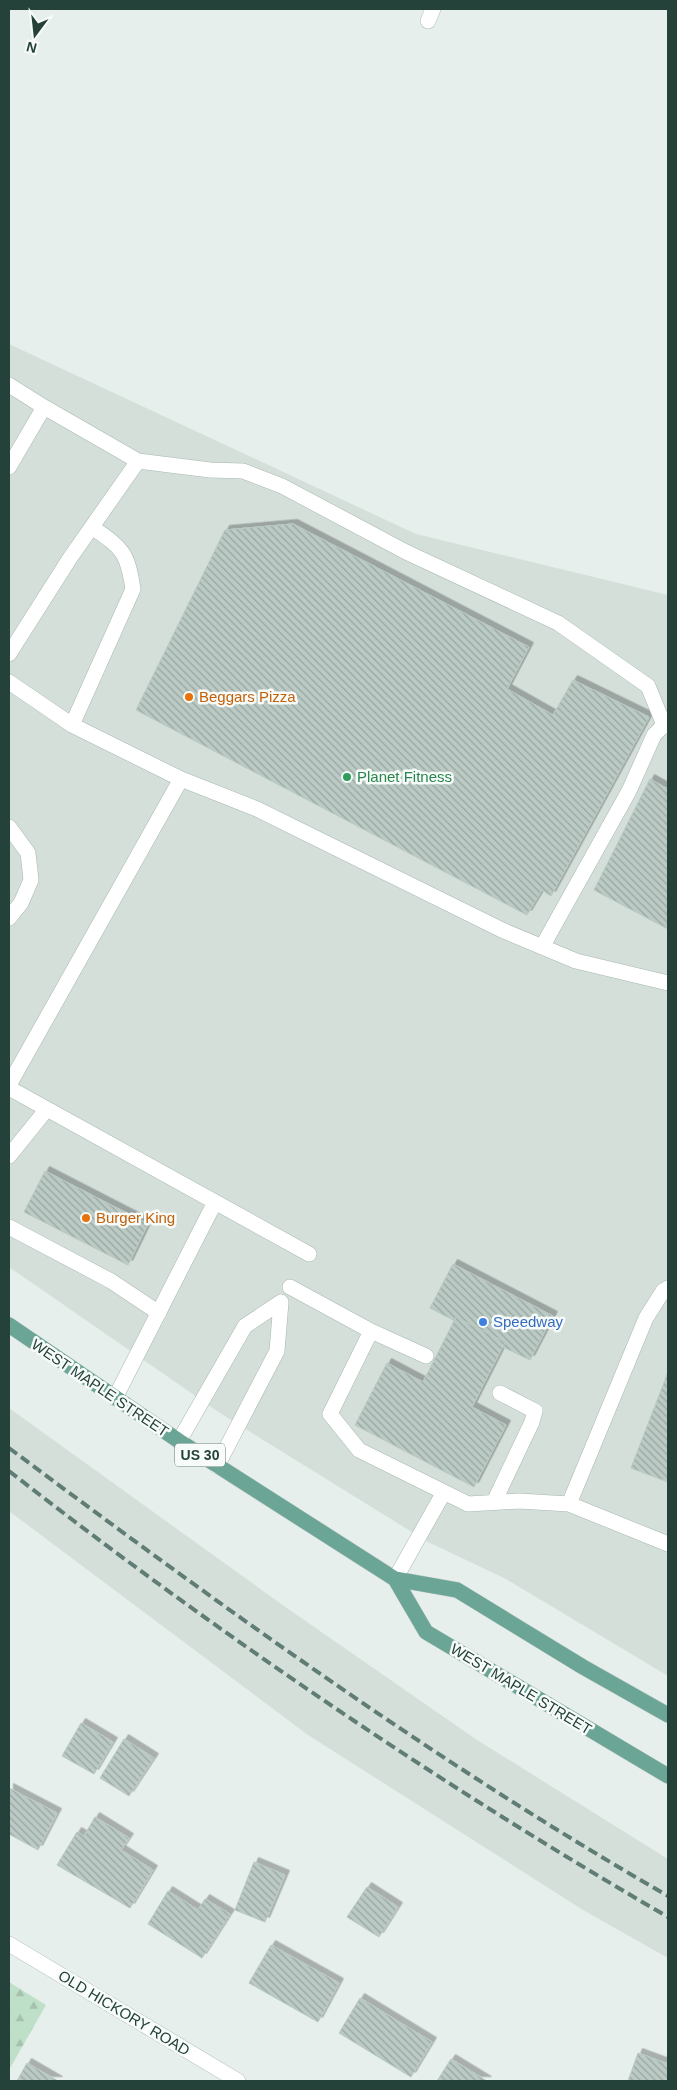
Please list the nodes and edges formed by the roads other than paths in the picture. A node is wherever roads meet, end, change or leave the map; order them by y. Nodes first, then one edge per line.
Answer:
1 (9, 385) edge
2 (44, 407) junction
3 (138, 461) junction
4 (9, 467) edge
5 (92, 528) junction
6 (9, 654) edge
7 (9, 682) edge
8 (72, 725) junction
9 (666, 725) edge
10 (181, 779) junction
11 (9, 827) edge
12 (9, 918) edge
13 (542, 947) junction
14 (668, 983) edge
15 (9, 1086) edge
16 (47, 1109) junction
17 (9, 1156) edge
18 (216, 1202) junction
19 (9, 1227) edge
20 (309, 1254) dead end
21 (290, 1287) dead end
22 (666, 1290) edge
23 (159, 1313) junction
24 (9, 1325) edge
25 (371, 1331) junction
26 (426, 1356) dead end
27 (500, 1393) dead end
28 (115, 1398) junction
29 (179, 1441) junction
30 (217, 1466) junction
31 (444, 1492) junction
32 (494, 1502) junction
33 (569, 1504) junction
34 (668, 1544) edge
35 (395, 1579) junction
36 (668, 1715) edge
37 (668, 1776) edge
38 (9, 1944) edge
39 (238, 2081) edge

1 - 2 street
2 - 3 street
2 - 4 street
3 - 5 street
3 - 9 street
5 - 6 street
5 - 8 street
7 - 8 street
8 - 10 street
9 - 13 street
10 - 13 street
10 - 15 street
11 - 12 street
13 - 14 street
15 - 16 street
16 - 17 street
16 - 18 street
18 - 20 street
18 - 23 street
19 - 23 street
21 - 25 street
22 - 33 street
23 - 28 street
24 - 28 main road, WEST MAPLE STREET / US 30
25 - 26 street
25 - 31 street
27 - 32 street
28 - 29 main road, WEST MAPLE STREET / US 30
29 - 30 main road, WEST MAPLE STREET / US 30
29 - 30 street
30 - 35 main road, WEST MAPLE STREET / US 30
31 - 32 street
31 - 35 street
32 - 33 street
33 - 34 street
35 - 36 main road, WEST MAPLE STREET / US 30
35 - 37 main road, WEST MAPLE STREET / US 30
38 - 39 street, OLD HICKORY ROAD

